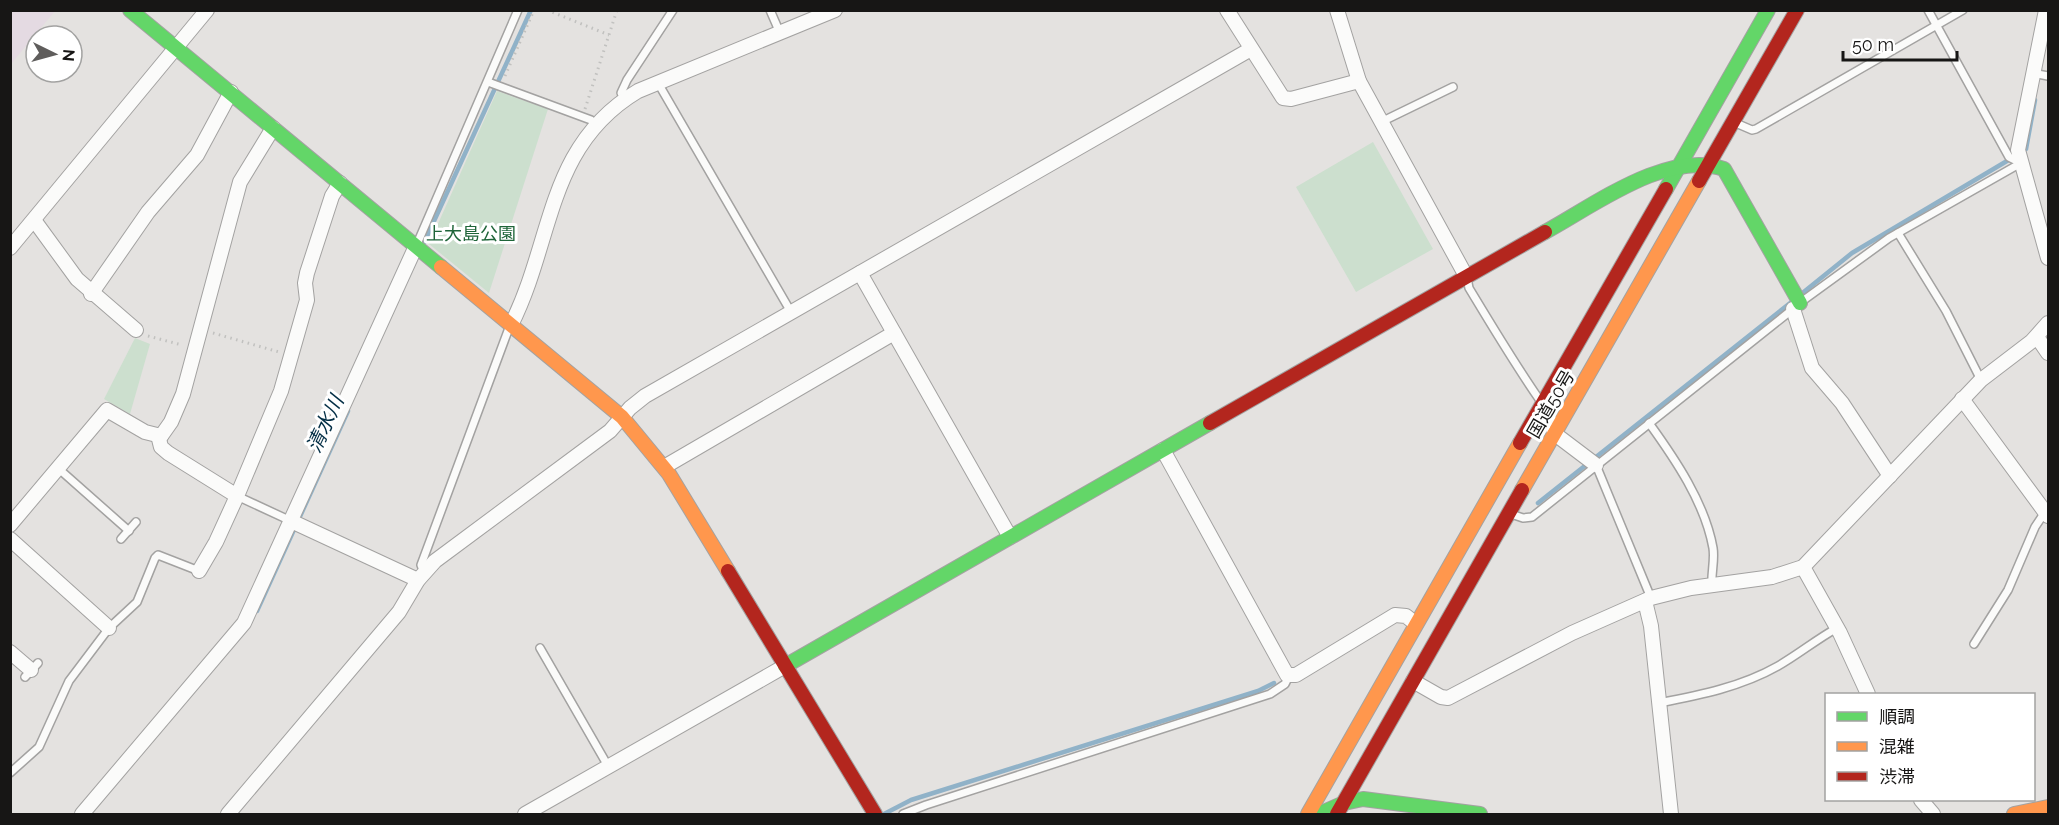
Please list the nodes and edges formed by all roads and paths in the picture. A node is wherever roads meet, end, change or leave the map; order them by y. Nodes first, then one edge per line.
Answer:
1 (130, 10) edge
2 (207, 10) edge
3 (518, 10) edge
4 (534, 10) edge
5 (547, 10) edge
6 (617, 10) edge
7 (673, 10) edge
8 (770, 10) edge
9 (836, 10) edge
10 (1227, 10) edge
11 (1337, 10) edge
12 (1768, 10) edge
13 (1797, 10) edge
14 (1928, 10) edge
15 (1963, 10) edge
16 (2046, 10) edge
17 (1936, 25) junction
18 (780, 33) junction
19 (609, 35) junction
20 (176, 47) junction
21 (1251, 50) junction
22 (2032, 73) junction
23 (2049, 76) edge
24 (1359, 81) junction
25 (488, 82) junction
26 (658, 83) junction
27 (501, 86) junction
28 (1453, 87) dead end
29 (231, 92) junction
30 (625, 99) junction
31 (583, 117) junction
32 (1733, 121) junction
33 (1381, 122) junction
34 (596, 125) junction
35 (273, 128) junction
36 (2021, 163) junction
37 (1709, 166) junction
38 (1679, 168) junction
39 (340, 183) junction
40 (34, 220) junction
41 (1898, 233) junction
42 (416, 246) junction
43 (10, 248) edge
44 (2049, 258) edge
45 (860, 273) junction
46 (1466, 276) junction
47 (92, 294) junction
48 (1796, 306) junction
49 (791, 312) junction
50 (2049, 323) edge
51 (511, 325) junction
52 (136, 330) joint
53 (201, 330) junction
54 (894, 333) junction
55 (2037, 337) junction
56 (196, 346) junction
57 (2049, 353) edge
58 (289, 355) junction
59 (1981, 380) junction
60 (1962, 399) junction
61 (1543, 405) junction
62 (622, 417) junction
63 (1649, 423) junction
64 (1555, 434) junction
65 (161, 436) junction
66 (1163, 450) junction
67 (1596, 465) junction
68 (664, 466) junction
69 (59, 469) junction
70 (1890, 476) junction
71 (237, 496) junction
72 (1509, 512) junction
73 (2047, 514) edge
74 (291, 521) junction
75 (136, 522) dead end
76 (10, 525) edge
77 (129, 531) junction
78 (1010, 537) junction
79 (10, 539) edge
80 (121, 539) dead end
81 (1803, 567) junction
82 (200, 571) joint
83 (421, 576) junction
84 (1712, 585) junction
85 (1648, 599) junction
86 (1416, 624) junction
87 (109, 628) junction
88 (1837, 628) junction
89 (1974, 644) dead end
90 (540, 648) dead end
91 (10, 652) edge
92 (785, 666) junction
93 (32, 670) dead end
94 (1289, 676) junction
95 (1413, 681) junction
96 (1868, 693) edge
97 (1659, 703) junction
98 (608, 766) junction
99 (10, 772) edge
100 (1922, 801) edge
101 (2049, 807) edge
102 (1340, 808) edge
103 (1444, 813) edge
104 (82, 814) edge
105 (228, 814) edge
106 (525, 814) edge
107 (875, 814) edge
108 (903, 814) edge
109 (1308, 814) edge
110 (1319, 814) edge
111 (1480, 814) edge
112 (1671, 814) edge
113 (1933, 814) edge
114 (2014, 814) edge

1 - 20 main road
2 - 20 street
3 - 25 lane
4 - 27 path
5 - 19 path
6 - 19 path
7 - 30 lane
8 - 18 lane
9 - 18 street
10 - 21 street
11 - 24 street
12 - 38 main road, 国道50号
13 - 32 main road, 国道50号
14 - 17 lane
15 - 17 lane
16 - 22 street
17 - 32 lane
17 - 36 lane
18 - 26 street
19 - 31 path
20 - 29 main road
20 - 40 street
21 - 24 street
21 - 45 street
22 - 23 lane
22 - 36 street
24 - 33 street
25 - 27 lane
25 - 42 lane
26 - 30 street
26 - 49 lane
27 - 31 lane
28 - 33 lane
29 - 35 main road
29 - 47 street
30 - 34 street
31 - 34 lane
32 - 37 main road, 国道50号
33 - 46 street
34 - 51 street
35 - 39 main road
35 - 53 street
36 - 41 lane
36 - 44 street
37 - 38 main road
37 - 48 main road
37 - 64 main road, 国道50号
38 - 46 main road
38 - 61 main road, 国道50号
39 - 42 main road
39 - 58 street
40 - 43 street
40 - 47 street
41 - 48 lane
41 - 59 lane
42 - 51 main road
42 - 74 street
45 - 49 street
45 - 54 street
46 - 61 lane
46 - 66 main road
47 - 52 street
48 - 63 lane
48 - 70 street
49 - 62 street
50 - 55 street
51 - 62 main road
51 - 83 lane
52 - 56 path
53 - 56 street
53 - 58 path
54 - 68 street
54 - 78 street
55 - 57 street
55 - 59 street
56 - 65 street
58 - 71 street
59 - 60 street
60 - 70 street
60 - 73 street
61 - 64 street
61 - 86 main road, 国道50号
62 - 68 main road
62 - 83 street
63 - 67 lane
63 - 84 lane
64 - 67 street
64 - 72 main road, 国道50号
65 - 69 street
65 - 71 street
66 - 78 main road
66 - 94 street
67 - 72 lane
67 - 85 lane
68 - 92 main road
69 - 76 street
69 - 77 lane
70 - 81 street
71 - 74 lane
71 - 82 street
72 - 95 main road, 国道50号
73 - 89 lane
74 - 83 street
74 - 104 street
75 - 77 lane
77 - 80 lane
78 - 92 main road
79 - 87 street
81 - 84 street
81 - 88 street
82 - 87 lane
83 - 105 street
84 - 85 street
85 - 95 street
85 - 97 street
86 - 94 street
86 - 109 main road, 国道50号
87 - 99 lane
88 - 96 street
88 - 97 lane
90 - 98 lane
91 - 93 street
92 - 98 street
92 - 107 main road
94 - 108 lane
95 - 102 main road, 国道50号
97 - 112 street
98 - 106 street
100 - 113 street
101 - 114 main road
102 - 103 main road
102 - 110 main road
103 - 111 main road

